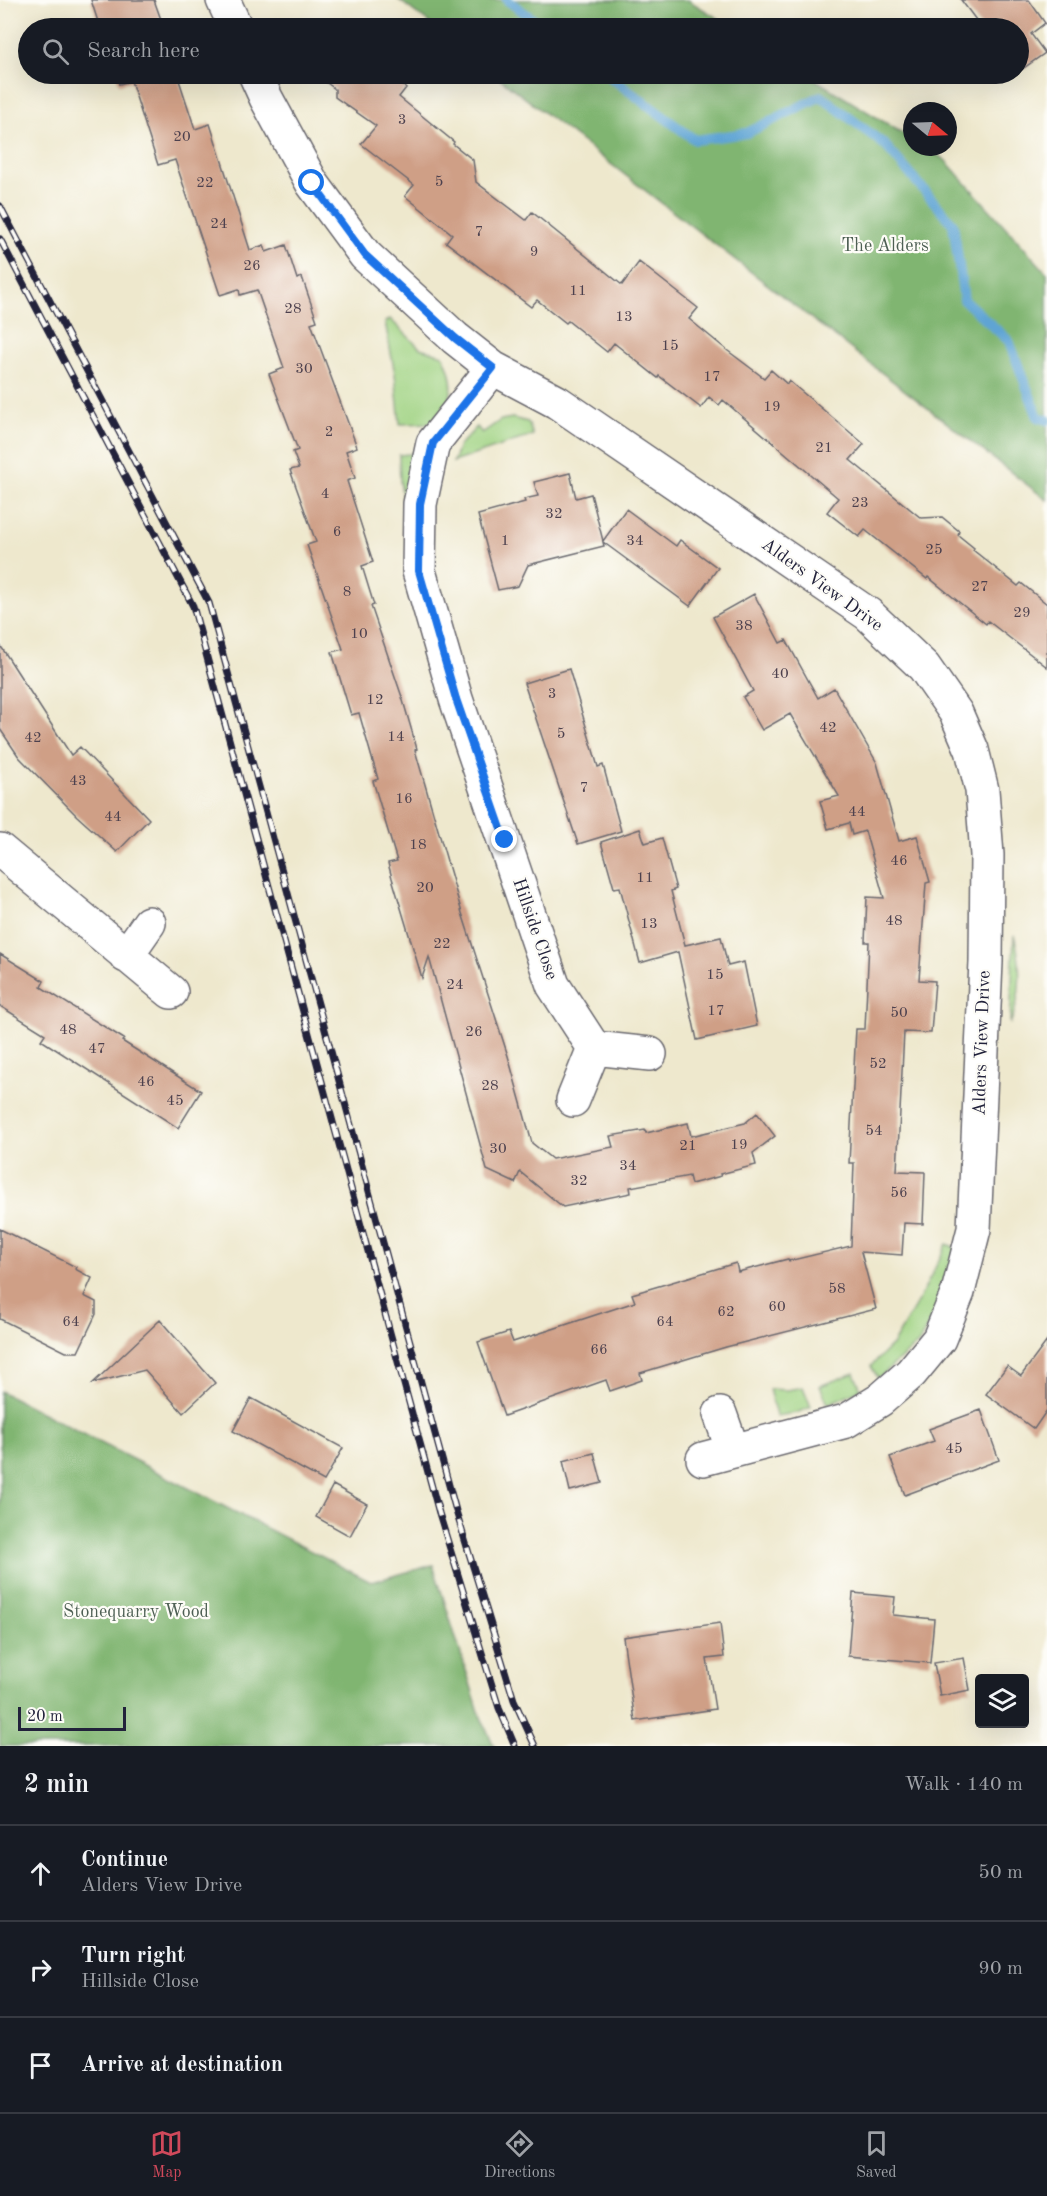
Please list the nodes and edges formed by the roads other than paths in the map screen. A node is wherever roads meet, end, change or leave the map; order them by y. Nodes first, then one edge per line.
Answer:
1 (223, 0) edge
2 (231, 18) edge
3 (260, 84) edge
4 (493, 368) junction
5 (0, 850) edge
6 (149, 923) dead end
7 (126, 956) junction
8 (171, 992) dead end
9 (594, 1048) junction
10 (650, 1054) dead end
11 (573, 1100) dead end
12 (720, 1414) dead end

1 - 2 street
3 - 4 street, Alders View Drive
4 - 9 street, Hillside Close
4 - 12 street, Alders View Drive
5 - 7 street
6 - 7 street
7 - 8 street
9 - 10 street
9 - 11 street

